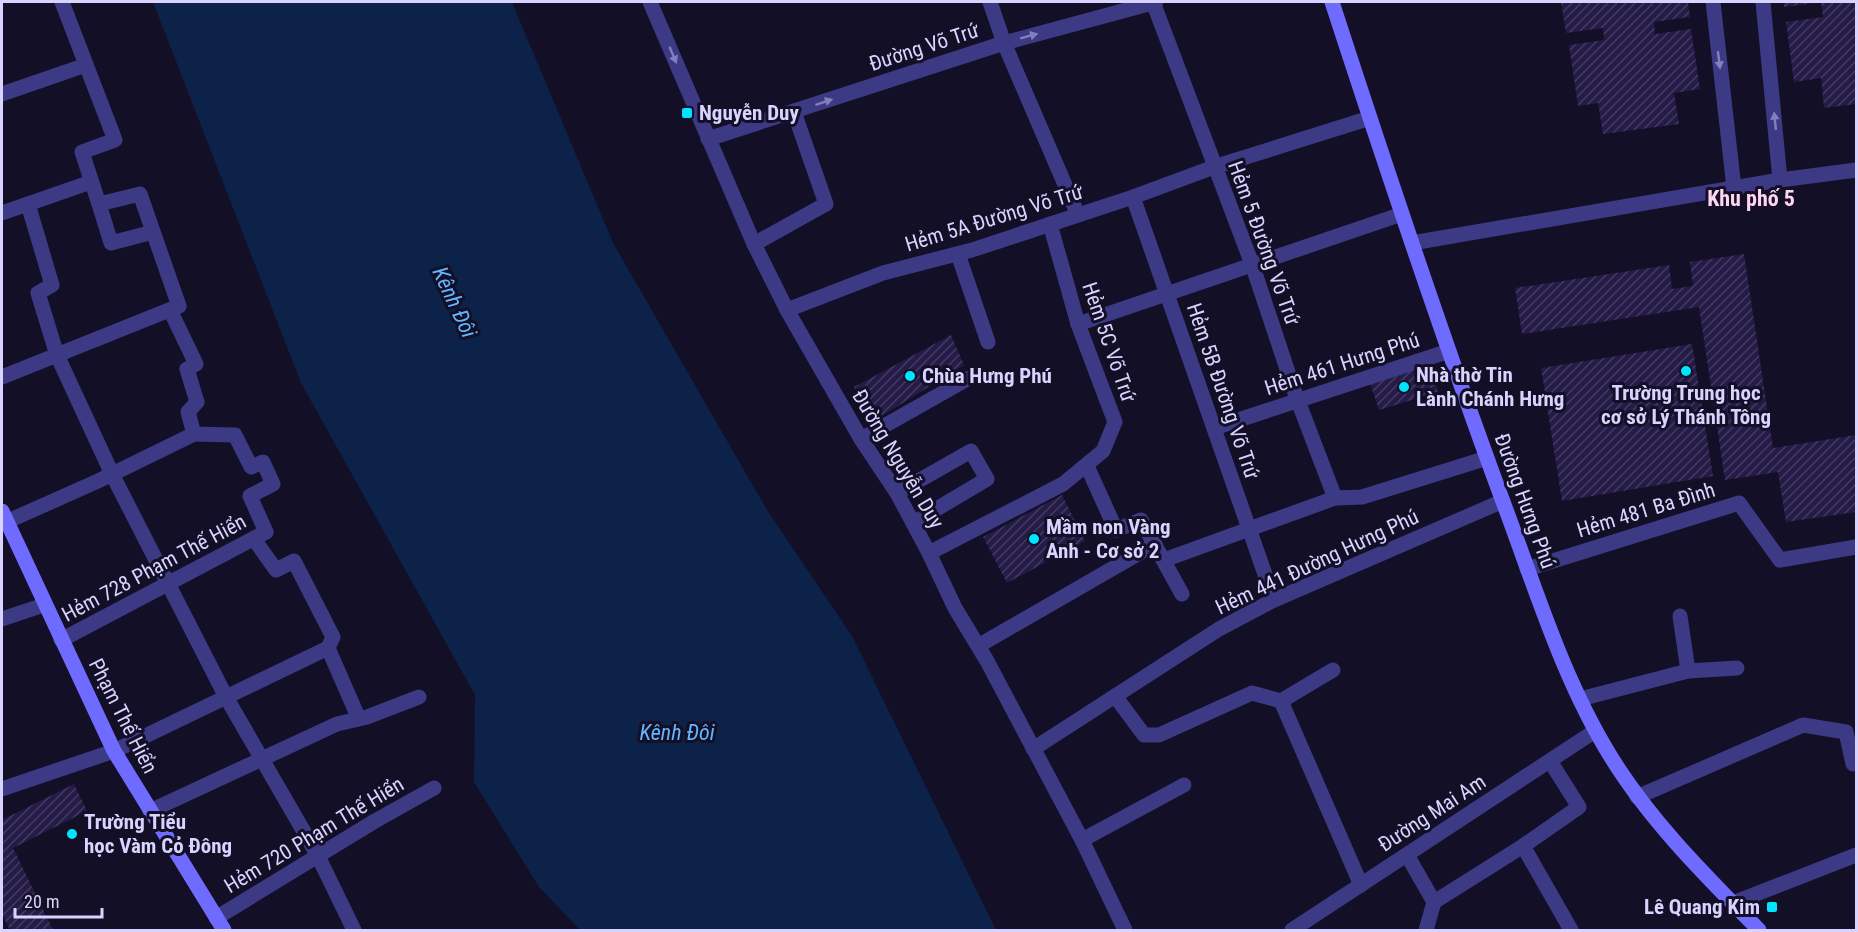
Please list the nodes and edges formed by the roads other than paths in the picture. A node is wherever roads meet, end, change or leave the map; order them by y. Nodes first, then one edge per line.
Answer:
1 (62, 2) edge
2 (650, 2) edge
3 (990, 2) edge
4 (1154, 2) edge
5 (1332, 2) edge
6 (1713, 2) edge
7 (1763, 2) edge
8 (1122, 6) edge
9 (1004, 43) junction
10 (86, 65) junction
11 (2, 94) edge
12 (794, 112) junction
13 (1370, 118) junction
14 (708, 139) junction
15 (1214, 167) junction
16 (1857, 170) edge
17 (1780, 180) junction
18 (91, 182) junction
19 (1734, 188) junction
20 (1133, 196) junction
21 (28, 204) junction
22 (99, 204) junction
23 (2, 213) edge
24 (1402, 214) junction
25 (1078, 215) junction
26 (1050, 224) junction
27 (153, 232) junction
28 (1412, 243) junction
29 (754, 244) junction
30 (958, 254) junction
31 (1252, 264) junction
32 (1167, 294) junction
33 (174, 308) junction
34 (787, 310) junction
35 (1078, 324) junction
36 (988, 342) dead end
37 (1449, 351) junction
38 (57, 355) junction
39 (2, 377) edge
40 (969, 378) dead end
41 (1298, 400) junction
42 (1214, 428) junction
43 (194, 434) junction
44 (861, 440) junction
45 (1487, 458) junction
46 (1087, 466) junction
47 (112, 474) junction
48 (897, 493) junction
49 (1335, 498) junction
50 (1503, 501) junction
51 (4, 516) edge
52 (913, 523) junction
53 (1250, 530) junction
54 (260, 535) junction
55 (1155, 544) junction
56 (1857, 547) edge
57 (929, 553) junction
58 (1164, 560) junction
59 (1527, 569) junction
60 (168, 584) junction
61 (1182, 594) dead end
62 (1274, 600) junction
63 (44, 605) junction
64 (1680, 616) dead end
65 (2, 619) edge
66 (61, 640) junction
67 (978, 646) junction
68 (328, 648) junction
69 (1737, 668) dead end
70 (1333, 670) dead end
71 (1688, 671) junction
72 (1115, 696) junction
73 (419, 697) dead end
74 (226, 698) junction
75 (1580, 699) junction
76 (1281, 701) junction
77 (359, 719) junction
78 (1595, 731) junction
79 (1033, 749) junction
80 (114, 751) junction
81 (261, 759) junction
82 (1550, 761) junction
83 (1857, 763) edge
84 (1184, 785) dead end
85 (434, 788) dead end
86 (2, 789) edge
87 (1637, 797) junction
88 (150, 811) junction
89 (1082, 840) junction
90 (1522, 846) junction
91 (1407, 855) junction
92 (1857, 855) edge
93 (318, 856) junction
94 (1361, 885) junction
95 (1434, 902) junction
96 (1733, 903) junction
97 (220, 924) edge
98 (354, 930) edge
99 (1125, 930) edge
100 (1292, 930) edge
101 (1426, 930) edge
102 (1571, 930) edge
103 (1760, 930) edge

1 - 10 street
2 -> 14 street, Đường Nguyễn Duy
3 - 9 street
4 - 8 street, Đường Võ Trứ
4 - 15 street, Hẻm 5 Đường Võ Trứ
5 - 13 main road, Đường Hưng Phú
6 -> 19 street
17 -> 7 street
9 -> 8 street, Đường Võ Trứ
12 -> 9 street, Đường Võ Trứ
9 - 25 street
10 - 11 street
10 - 18 street
12 - 14 street, Đường Võ Trứ
12 - 29 street
13 - 15 street, Hẻm 5A Đường Võ Trứ
13 - 24 main road, Đường Hưng Phú
14 - 29 street, Đường Nguyễn Duy
15 - 20 street, Hẻm 5A Đường Võ Trứ
15 - 31 street, Hẻm 5 Đường Võ Trứ
16 - 17 street
17 - 19 street
18 - 21 street
18 - 22 street
19 - 28 street
20 - 25 street, Hẻm 5A Đường Võ Trứ
20 - 32 street, Hẻm 5B Đường Võ Trứ
21 - 23 street
21 - 38 street
22 - 27 street
22 - 27 street
24 - 28 main road, Đường Hưng Phú
24 - 31 street
25 - 26 street, Hẻm 5A Đường Võ Trứ
26 - 30 street, Hẻm 5A Đường Võ Trứ
26 - 35 street, Hẻm 5C Võ Trứ
27 - 33 street
28 - 37 main road, Đường Hưng Phú
29 - 34 street, Đường Nguyễn Duy
30 - 34 street, Hẻm 5A Đường Võ Trứ
30 - 36 street
31 - 32 street
31 - 41 street, Hẻm 5 Đường Võ Trứ
32 - 35 street
32 - 42 street, Hẻm 5B Đường Võ Trứ
33 - 38 street
33 - 43 street
34 - 44 street, Đường Nguyễn Duy
35 - 46 street, Hẻm 5C Võ Trứ
37 - 41 street, Hẻm 461 Hưng Phú
37 - 45 main road, Đường Hưng Phú
38 - 39 street
38 - 47 street
40 - 44 street
41 - 42 street, Hẻm 461 Hưng Phú
41 - 49 street, Hẻm 5 Đường Võ Trứ
42 - 53 street, Hẻm 5B Đường Võ Trứ
43 - 47 street
43 - 54 street
44 - 48 street, Đường Nguyễn Duy
45 - 49 street
45 - 50 main road, Đường Hưng Phú
46 - 55 street
46 - 57 street, Hẻm 5C Võ Trứ
47 - 51 street
47 - 60 street
48 - 52 street, Đường Nguyễn Duy
48 - 52 street
49 - 53 street
50 - 59 main road, Đường Hưng Phú
50 - 62 street, Hẻm 441 Đường Hưng Phú
51 - 63 main road, Phạm Thế Hiển
52 - 57 street, Đường Nguyễn Duy
53 - 58 street
53 - 62 street, Hẻm 5B Đường Võ Trứ
54 - 60 street, Hẻm 728 Phạm Thế Hiển
54 - 68 street
55 - 58 street
55 - 67 street
56 - 59 street, Hẻm 481 Ba Đình
57 - 67 street, Đường Nguyễn Duy
58 - 61 street
59 - 75 main road, Đường Hưng Phú
60 - 66 street, Hẻm 728 Phạm Thế Hiển
60 - 74 street
62 - 72 street, Hẻm 441 Đường Hưng Phú
63 - 65 street
63 - 66 main road, Phạm Thế Hiển
64 - 71 street
66 - 80 main road, Phạm Thế Hiển
67 - 79 street, Đường Nguyễn Duy
68 - 74 street
68 - 77 street
69 - 71 street
70 - 76 street
71 - 75 street
72 - 76 street
72 - 79 street, Hẻm 441 Đường Hưng Phú
73 - 77 street
74 - 80 street
74 - 81 street
75 - 78 main road, Đường Hưng Phú
76 - 94 street
77 - 81 street
78 - 82 street, Đường Mai Am
78 - 87 main road, Đường Hưng Phú
79 - 89 street, Đường Nguyễn Duy
80 - 86 street
80 - 88 main road, Phạm Thế Hiển
81 - 88 street
81 - 93 street
82 - 90 street
82 - 91 street, Đường Mai Am
83 - 87 street
84 - 89 street
85 - 93 street, Hẻm 720 Phạm Thế Hiển
87 - 96 main road, Đường Hưng Phú
88 - 97 main road, Phạm Thế Hiển
89 - 99 street, Đường Nguyễn Duy
90 - 95 street
90 - 102 street
91 - 94 street, Đường Mai Am
91 - 95 street
92 - 96 street
93 - 97 street, Hẻm 720 Phạm Thế Hiển
93 - 98 street
94 - 100 street, Đường Mai Am
95 - 101 street
96 - 103 main road, Đường Hưng Phú

